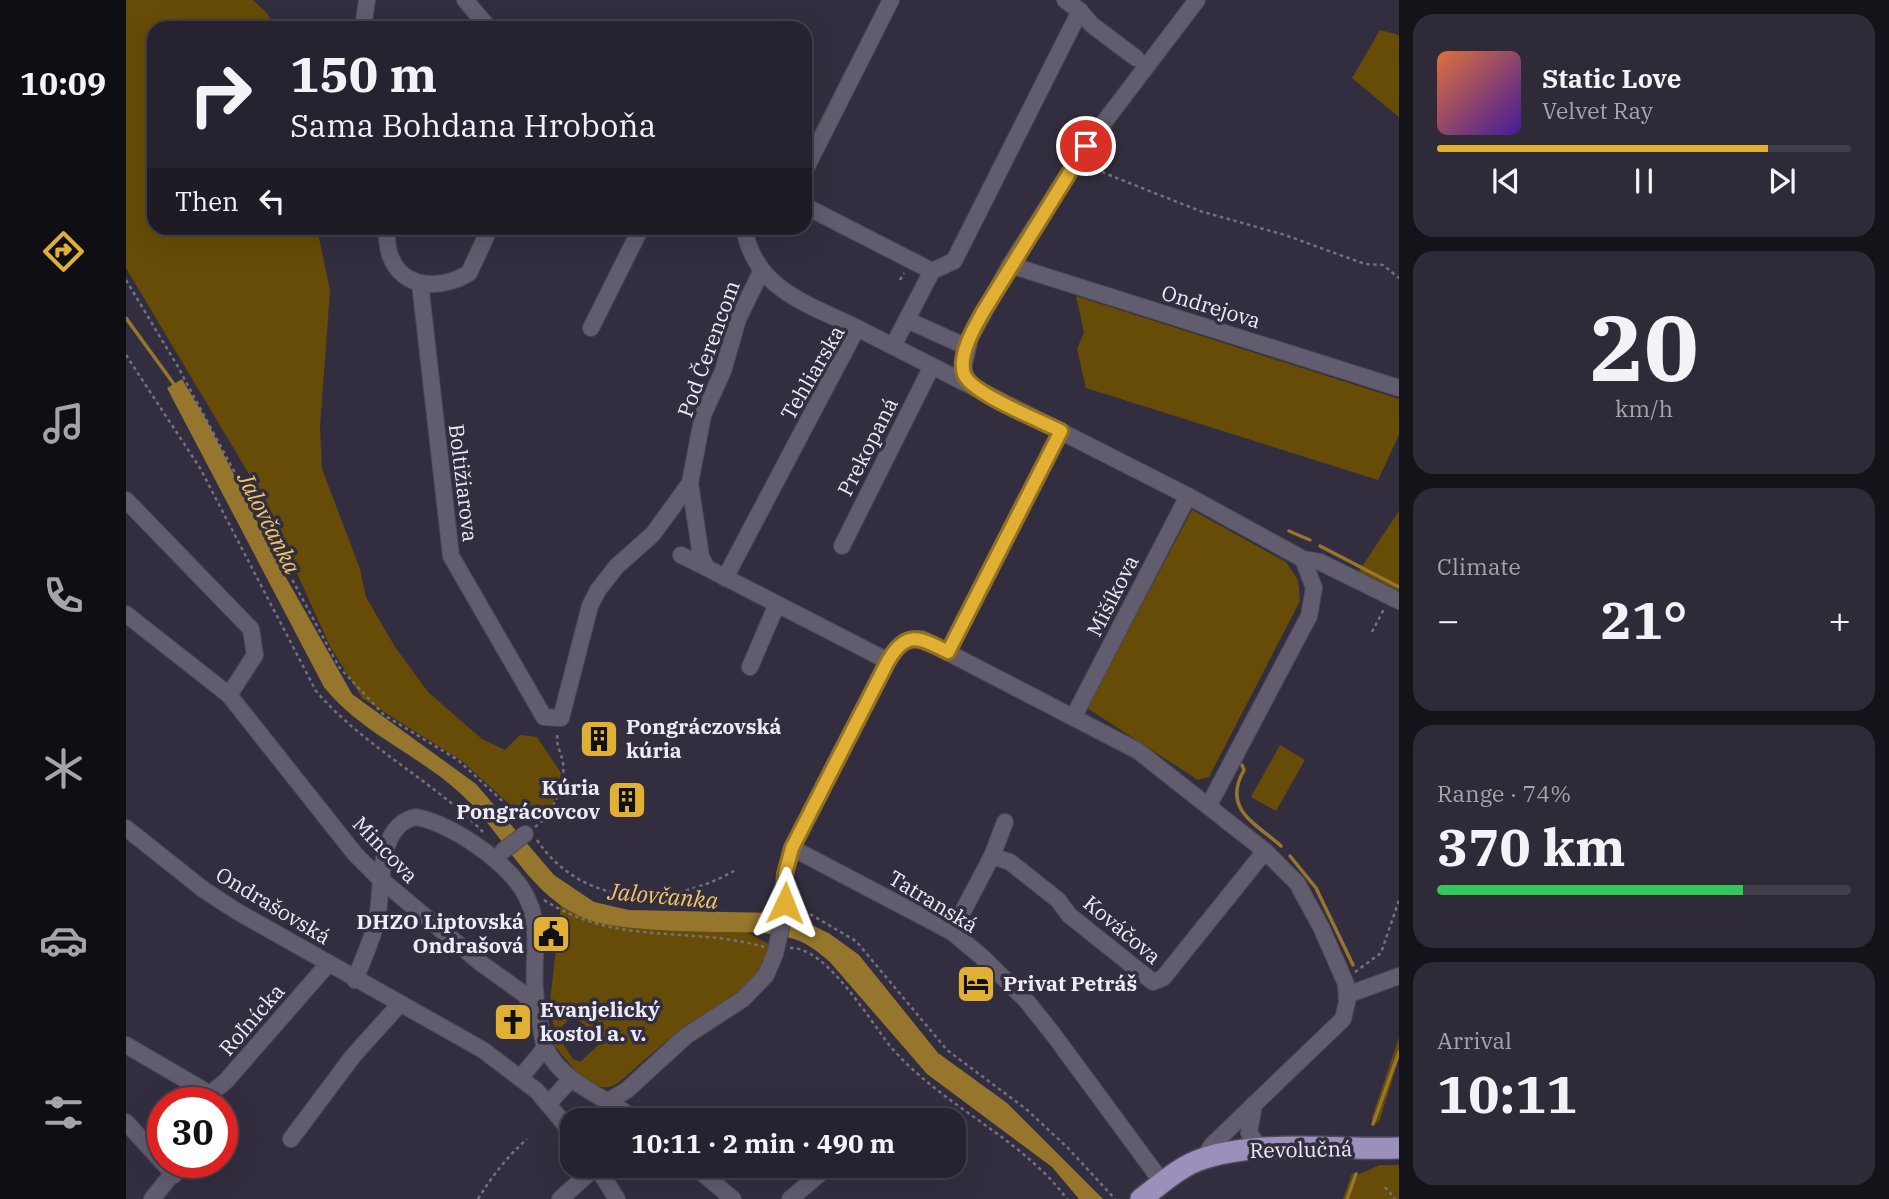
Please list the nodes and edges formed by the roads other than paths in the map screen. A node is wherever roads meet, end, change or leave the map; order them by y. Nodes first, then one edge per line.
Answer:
1 (367, 0) edge
2 (465, 0) edge
3 (891, 0) edge
4 (1065, 0) edge
5 (1197, 0) edge
6 (1085, 9) edge
7 (364, 21) edge
8 (483, 21) edge
9 (1136, 58) dead end
10 (812, 156) edge
11 (812, 210) edge
12 (387, 235) edge
13 (487, 235) edge
14 (638, 235) edge
15 (746, 235) edge
16 (1010, 265) junction
17 (932, 271) junction
18 (761, 272) junction
19 (420, 283) junction
20 (906, 320) junction
21 (591, 328) dead end
22 (858, 328) junction
23 (893, 346) junction
24 (967, 347) junction
25 (932, 366) junction
26 (970, 386) junction
27 (1399, 388) edge
28 (1061, 431) junction
29 (690, 484) junction
30 (1188, 496) junction
31 (126, 500) edge
32 (842, 546) dead end
33 (681, 555) dead end
34 (1303, 559) junction
35 (707, 568) junction
36 (725, 578) junction
37 (1394, 599) edge
38 (777, 604) junction
39 (126, 614) edge
40 (948, 652) junction
41 (888, 661) junction
42 (750, 667) dead end
43 (229, 695) junction
44 (1074, 716) junction
45 (561, 718) joint
46 (1209, 805) junction
47 (1005, 822) dead end
48 (126, 828) edge
49 (528, 832) road end
50 (792, 848) junction
51 (1265, 851) junction
52 (503, 852) dead end
53 (992, 856) junction
54 (379, 878) junction
55 (951, 932) junction
56 (328, 964) junction
57 (1399, 976) edge
58 (355, 980) junction
59 (1347, 995) junction
60 (399, 1005) junction
61 (536, 1009) junction
62 (126, 1045) edge
63 (545, 1048) junction
64 (521, 1077) junction
65 (571, 1079) junction
66 (192, 1087) edge
67 (220, 1087) edge
68 (610, 1100) junction
69 (548, 1103) junction
70 (1254, 1104) junction
71 (620, 1108) edge
72 (560, 1118) edge
73 (126, 1122) edge
74 (291, 1139) dead end
75 (147, 1141) edge
76 (1399, 1148) edge
77 (1269, 1150) junction
78 (1204, 1158) junction
79 (170, 1178) edge
80 (583, 1178) edge
81 (604, 1178) edge
82 (708, 1178) edge
83 (815, 1178) edge
84 (1163, 1182) junction
85 (152, 1199) edge
86 (560, 1199) edge
87 (617, 1199) edge
88 (733, 1199) edge
89 (790, 1199) edge
90 (1142, 1199) edge

1 - 7 street
2 - 8 street
3 - 10 street
4 - 6 street
5 - 16 street
6 - 9 street
6 - 17 street
11 - 17 street
12 - 19 street
13 - 19 street
14 - 21 street
15 - 18 street
16 - 24 street
16 - 27 street, Ondrejova
17 - 20 street
18 - 22 street
18 - 29 street, Pod Čerencom
19 - 45 street, Boltižiarova
20 - 23 street
20 - 24 street
22 - 23 street, Tehliarska
22 - 36 street, Tehliarska
23 - 25 street, Tehliarska
24 - 26 street
25 - 26 street, Tehliarska
25 - 32 street, Prekopaná
26 - 28 street, Tehliarska
28 - 30 street, Tehliarska
28 - 40 street
29 - 35 street, Pod Čerencom
29 - 45 street, Pod Čerencom
30 - 34 street, Tehliarska
30 - 44 street, Mišíkova
31 - 43 street
33 - 35 street
34 - 37 street, Tehliarska
34 - 46 street
35 - 36 street
36 - 38 street
38 - 41 street
38 - 42 street
39 - 43 street, Mincova
40 - 41 street
40 - 44 street
41 - 50 street
43 - 54 street, Mincova
44 - 46 street
46 - 51 street
47 - 53 street
48 - 56 street, Ondrašovská
49 - 52 street
50 - 55 street, Tatranská
50 - 68 street
51 - 53 street, Kováčova
51 - 59 street
53 - 55 street
54 - 58 street
54 - 61 street, Mincova
54 - 61 street
55 - 84 street, Tatranská
56 - 58 street, Ondrašovská
56 - 67 street, Roľnícka
57 - 59 street
58 - 60 street, Ondrašovská
59 - 70 street
60 - 64 street, Ondrašovská
60 - 74 street
61 - 63 street
62 - 66 street
63 - 64 street
63 - 65 street
64 - 69 street, Ondrašovská
65 - 68 street
65 - 69 street
68 - 71 street
69 - 72 street, Ondrašovská
70 - 77 street
70 - 78 street
73 - 75 street
76 - 77 main road, Revolučná
77 - 78 main road, Revolučná
78 - 84 main road
79 - 85 street
80 - 86 street
81 - 87 street
82 - 88 street
83 - 89 street
84 - 90 main road

